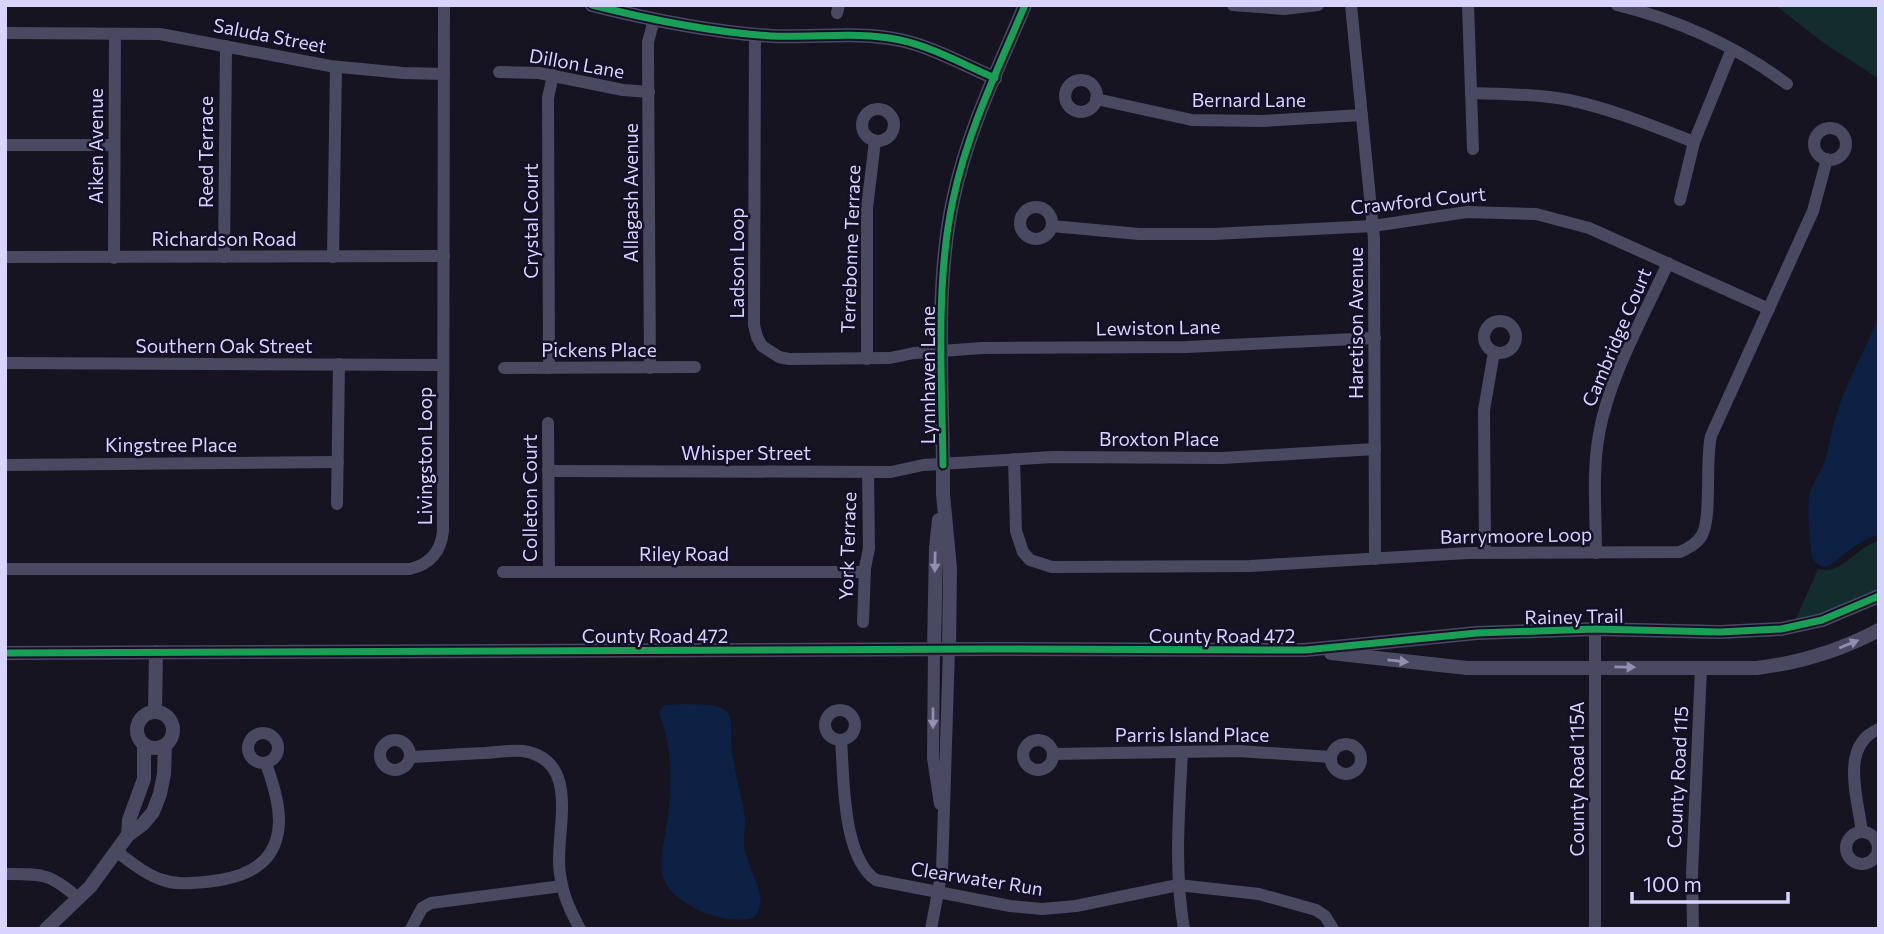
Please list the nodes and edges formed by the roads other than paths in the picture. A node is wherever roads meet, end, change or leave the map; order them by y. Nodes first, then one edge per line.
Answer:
1 (444, 5) edge
2 (592, 5) edge
3 (1025, 5) edge
4 (1233, 5) edge
5 (1318, 5) edge
6 (1351, 5) edge
7 (1468, 5) edge
8 (1617, 5) edge
9 (654, 20) junction
10 (5, 33) edge
11 (115, 35) junction
12 (755, 35) junction
13 (226, 47) junction
14 (1732, 49) junction
15 (336, 67) junction
16 (499, 72) dead end
17 (444, 74) junction
18 (553, 75) junction
19 (995, 78) junction
20 (1787, 84) dead end
21 (649, 92) junction
22 (1471, 93) junction
23 (1096, 99) dead end
24 (1362, 115) junction
25 (875, 141) dead end
26 (1693, 142) junction
27 (5, 145) edge
28 (114, 145) junction
29 (1473, 149) dead end
30 (1828, 159) dead end
31 (1680, 200) dead end
32 (1052, 226) dead end
33 (1373, 226) junction
34 (5, 257) edge
35 (224, 257) junction
36 (333, 257) junction
37 (444, 257) junction
38 (114, 258) junction
39 (1668, 263) junction
40 (1769, 309) junction
41 (1375, 338) junction
42 (943, 351) junction
43 (1494, 352) dead end
44 (867, 359) junction
45 (5, 363) edge
46 (339, 365) junction
47 (443, 365) junction
48 (695, 367) dead end
49 (504, 368) dead end
50 (549, 368) junction
51 (649, 368) junction
52 (548, 423) dead end
53 (1375, 449) junction
54 (1014, 459) junction
55 (338, 462) junction
56 (5, 464) edge
57 (943, 465) junction
58 (548, 471) junction
59 (868, 472) junction
60 (943, 494) junction
61 (338, 504) dead end
62 (1485, 553) junction
63 (1596, 553) junction
64 (1375, 559) junction
65 (5, 569) edge
66 (503, 572) dead end
67 (549, 572) junction
68 (864, 572) junction
69 (1879, 596) edge
70 (863, 622) dead end
71 (1595, 629) junction
72 (1879, 629) edge
73 (934, 649) junction
74 (949, 649) junction
75 (1306, 650) junction
76 (156, 652) junction
77 (5, 653) edge
78 (1596, 667) junction
79 (1701, 668) junction
80 (155, 711) junction
81 (1879, 729) edge
82 (841, 740) dead end
83 (144, 745) junction
84 (165, 746) junction
85 (1182, 752) junction
86 (1053, 754) dead end
87 (411, 757) dead end
88 (1331, 757) dead end
89 (266, 764) dead end
90 (144, 774) junction
91 (163, 778) junction
92 (944, 821) junction
93 (1862, 832) dead end
94 (128, 835) junction
95 (117, 852) junction
96 (5, 874) edge
97 (1178, 885) junction
98 (562, 886) junction
99 (939, 891) junction
100 (78, 898) junction
101 (46, 929) edge
102 (411, 929) edge
103 (580, 929) edge
104 (931, 929) edge
105 (1184, 929) edge
106 (1333, 929) edge
107 (1595, 929) edge
108 (1693, 929) edge

1 - 17 street, Livingston Loop
2 - 9 street
3 - 19 street, Lynnhaven Lane
4 - 5 street
6 - 24 street, Haretison Avenue
7 - 22 street
8 - 14 street
9 - 12 street
9 - 21 street, Allagash Avenue
10 - 11 street, Saluda Street
11 - 13 street, Saluda Street
11 - 28 street, Aiken Avenue
12 - 19 street
12 - 44 street, Ladson Loop
13 - 15 street, Saluda Street
13 - 35 street, Reed Terrace
14 - 20 street
14 - 26 street
15 - 17 street, Saluda Street
15 - 36 street
16 - 18 street, Dillon Lane
17 - 37 street, Livingston Loop
18 - 21 street, Dillon Lane
18 - 50 street, Crystal Court
19 - 42 street, Lynnhaven Lane
21 - 51 street, Allagash Avenue
22 - 26 street
22 - 29 street
23 - 24 street, Bernard Lane
24 - 33 street, Haretison Avenue
25 - 44 street, Terrebonne Terrace
26 - 31 street
27 - 28 street
28 - 38 street, Aiken Avenue
30 - 40 street, Barrymoore Loop
32 - 33 street, Crawford Court
33 - 39 street, Crawford Court
33 - 41 street, Haretison Avenue
34 - 38 street, Richardson Road
35 - 36 street, Richardson Road
35 - 38 street, Richardson Road
36 - 37 street, Richardson Road
37 - 47 street, Livingston Loop
39 - 40 street, Crawford Court
39 - 63 street, Cambridge Court
40 - 63 street, Barrymoore Loop
41 - 42 street, Lewiston Lane
41 - 53 street, Haretison Avenue
42 - 44 street, Ladson Loop
42 - 57 street, Lynnhaven Lane
43 - 62 street
45 - 46 street, Southern Oak Street
46 - 47 street, Southern Oak Street
46 - 55 street
47 - 65 street, Livingston Loop
48 - 51 street, Pickens Place
49 - 50 street, Pickens Place
50 - 51 street, Pickens Place
52 - 58 street, Colleton Court
53 - 54 street, Broxton Place
53 - 64 street, Haretison Avenue
54 - 57 street, Broxton Place
54 - 64 street, Barrymoore Loop
55 - 56 street, Kingstree Place
55 - 61 street
57 - 59 street, Whisper Street
57 - 60 street, Lynnhaven Lane
58 - 59 street, Whisper Street
58 - 67 street, Colleton Court
59 - 68 street, York Terrace
60 -> 73 street, Lynnhaven Lane
60 - 74 street, Lynnhaven Lane
62 - 63 street, Barrymoore Loop
62 - 64 street, Barrymoore Loop
66 - 67 street, Riley Road
67 - 68 street, Riley Road
68 - 70 street, York Terrace
69 - 71 street, Rainey Trail
71 - 75 street, Rainey Trail
71 - 78 street, County Road 115A
79 -> 72 street
73 - 74 street, County Road 472
73 - 76 street, County Road 472
73 -> 92 street
74 - 75 street, County Road 472
74 - 92 street
75 -> 78 street
76 - 77 street, County Road 472
76 - 80 street
78 -> 79 street
78 - 107 street, County Road 115A
79 - 108 street, County Road 115
80 - 83 street
80 - 84 street
81 - 93 street
82 - 99 street, Clearwater Run
83 - 84 street
83 - 90 street
84 - 91 street
85 - 86 street, Parris Island Place
85 - 88 street, Parris Island Place
85 - 97 street
87 - 98 street
89 - 95 street
90 - 91 street
90 - 94 street
91 - 94 street
92 - 99 street
94 - 95 street
95 - 100 street
96 - 100 street
97 - 99 street, Clearwater Run
97 - 105 street
97 - 106 street, Clearwater Run
98 - 102 street
98 - 103 street
99 - 104 street
100 - 101 street

